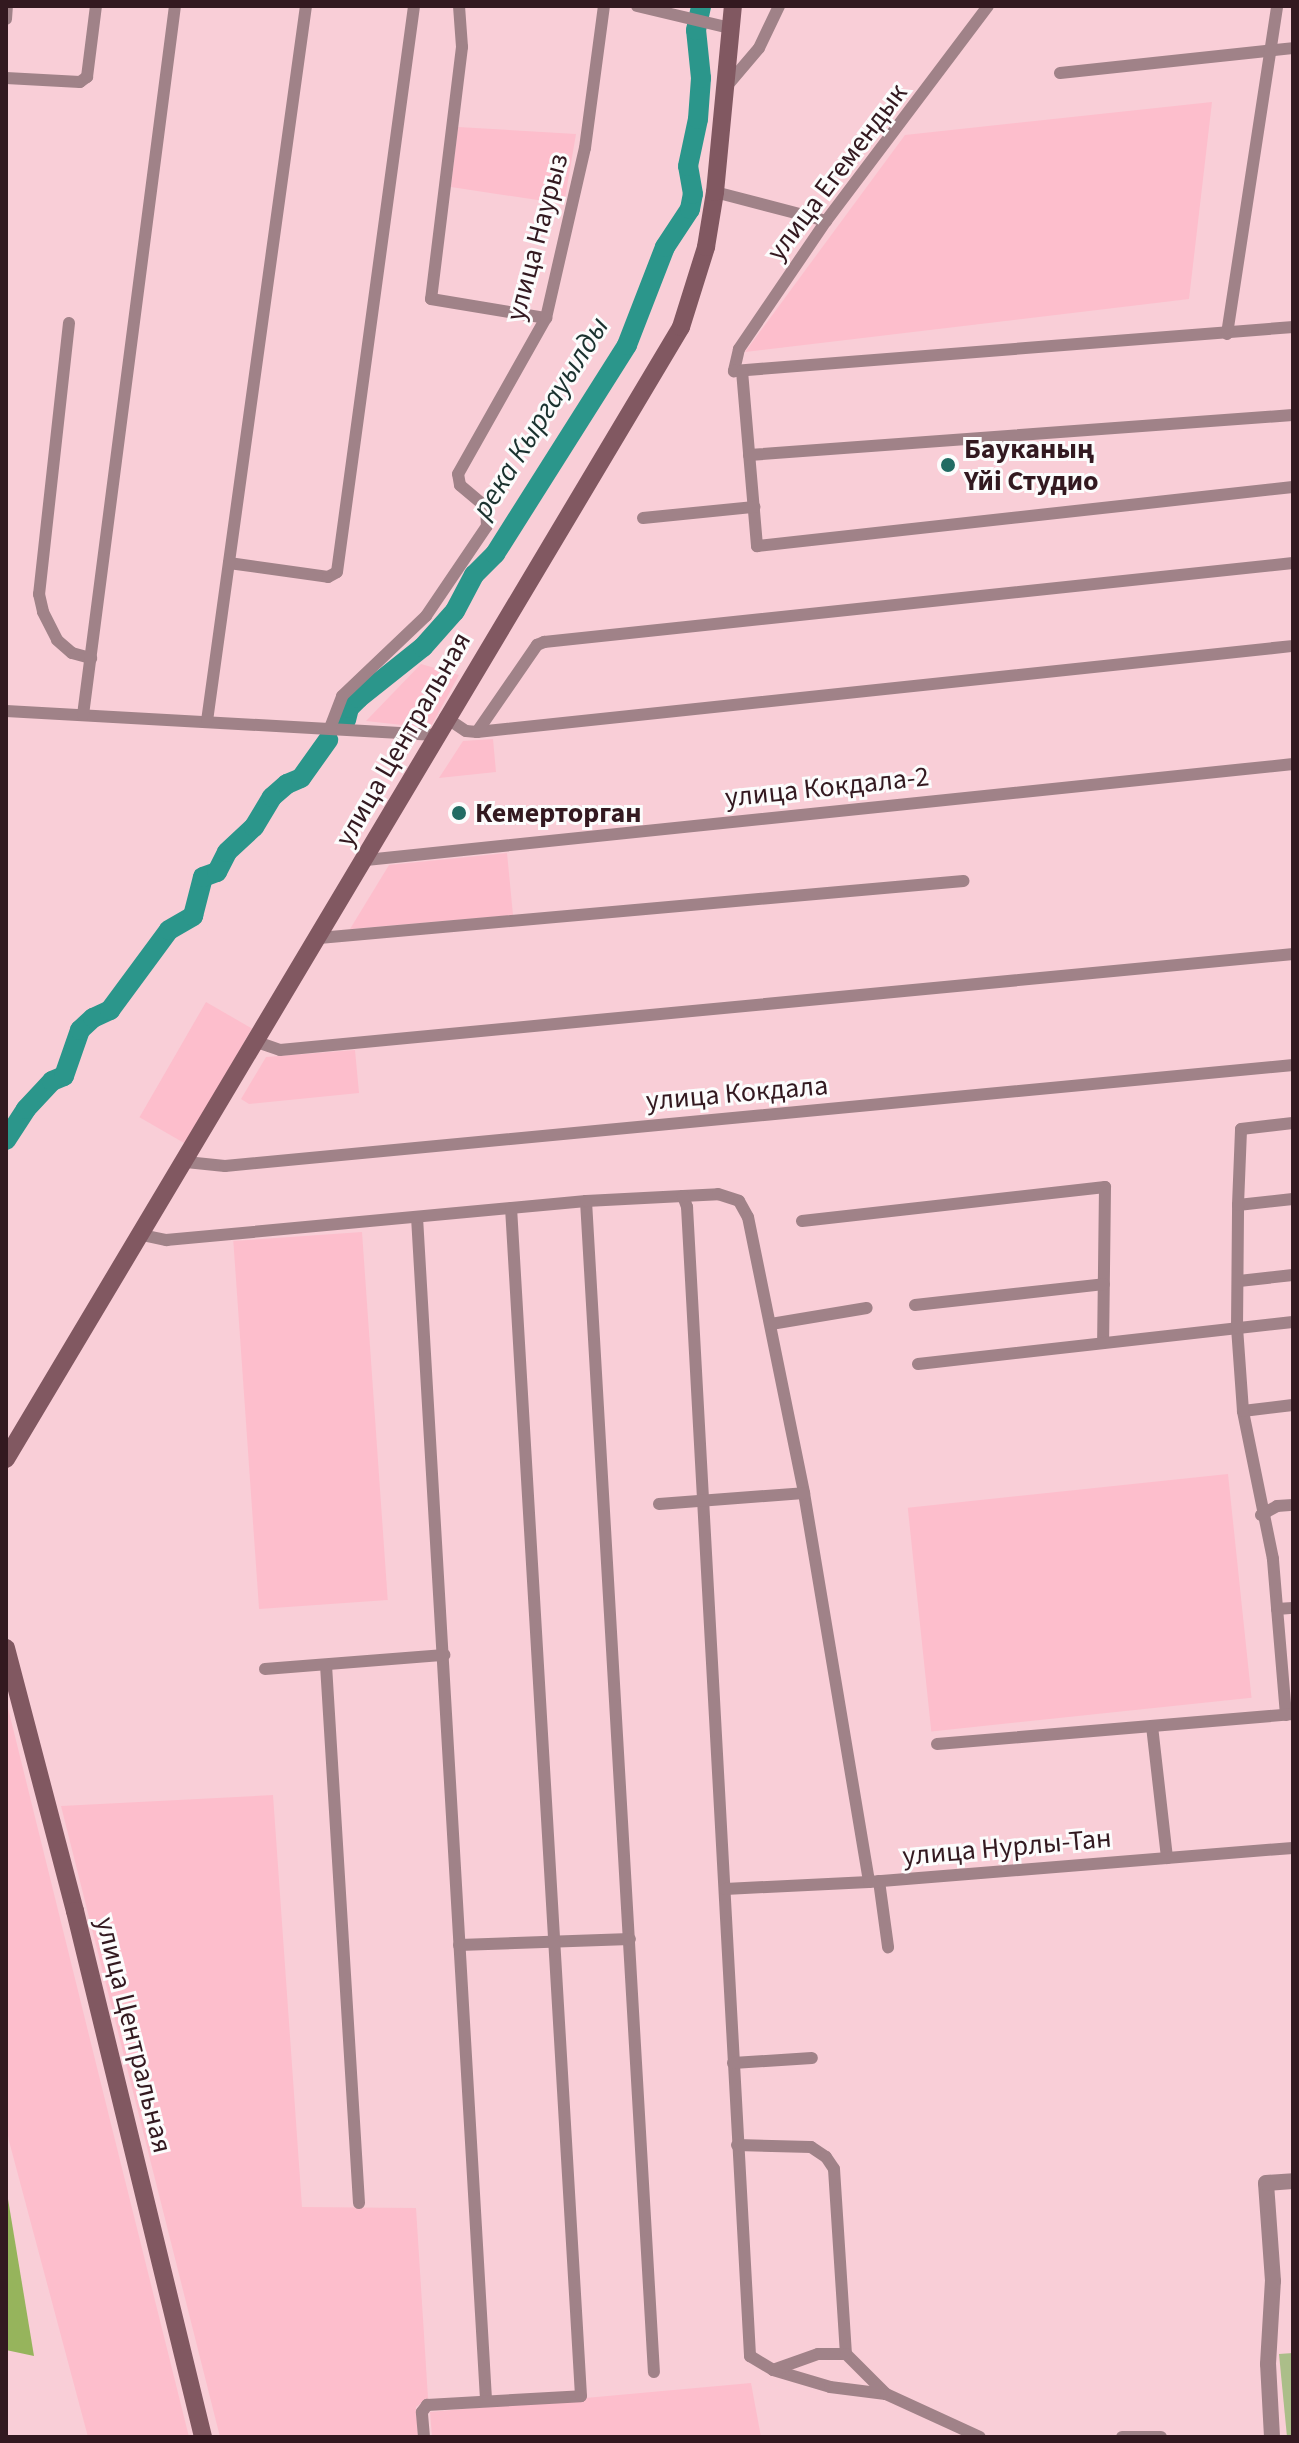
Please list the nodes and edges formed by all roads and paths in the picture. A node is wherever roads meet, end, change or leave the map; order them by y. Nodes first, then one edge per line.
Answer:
1 (7, 6) edge
2 (96, 6) edge
3 (175, 6) edge
4 (306, 6) edge
5 (414, 6) edge
6 (459, 6) edge
7 (604, 6) edge
8 (637, 6) edge
9 (733, 6) edge
10 (779, 6) edge
11 (988, 6) edge
12 (1277, 6) edge
13 (6, 19) edge
14 (730, 28) junction
15 (1293, 48) edge
16 (1270, 50) junction
17 (1060, 73) dead end
18 (6, 78) edge
19 (725, 88) junction
20 (715, 192) junction
21 (826, 221) junction
22 (546, 318) junction
23 (69, 323) dead end
24 (1293, 327) edge
25 (1227, 334) junction
26 (738, 371) junction
27 (1293, 415) edge
28 (749, 455) junction
29 (1293, 487) edge
30 (754, 507) junction
31 (643, 518) dead end
32 (229, 563) junction
33 (1293, 563) edge
34 (1293, 646) edge
35 (91, 658) junction
36 (6, 711) edge
37 (83, 715) junction
38 (445, 717) junction
39 (207, 721) junction
40 (330, 728) junction
41 (477, 732) junction
42 (435, 735) junction
43 (1293, 764) edge
44 (366, 860) junction
45 (963, 881) dead end
46 (319, 938) junction
47 (1293, 954) edge
48 (257, 1042) junction
49 (1293, 1065) edge
50 (1293, 1123) edge
51 (186, 1162) junction
52 (683, 1196) junction
53 (1293, 1199) edge
54 (586, 1201) junction
55 (1238, 1205) junction
56 (511, 1208) junction
57 (417, 1217) junction
58 (802, 1221) dead end
59 (142, 1235) junction
60 (1293, 1275) edge
61 (1239, 1281) junction
62 (1104, 1284) junction
63 (915, 1305) dead end
64 (867, 1308) dead end
65 (1293, 1322) edge
66 (771, 1324) junction
67 (1237, 1328) junction
68 (1103, 1343) junction
69 (918, 1364) dead end
70 (1293, 1405) edge
71 (1243, 1411) junction
72 (6, 1459) edge
73 (804, 1493) junction
74 (703, 1500) junction
75 (659, 1504) dead end
76 (1293, 1505) edge
77 (1261, 1515) junction
78 (1293, 1608) edge
79 (1277, 1609) junction
80 (6, 1648) edge
81 (444, 1655) junction
82 (326, 1665) junction
83 (265, 1669) dead end
84 (1290, 1714) edge
85 (1152, 1726) junction
86 (937, 1744) dead end
87 (1293, 1848) edge
88 (1167, 1858) junction
89 (874, 1882) junction
90 (725, 1889) junction
91 (630, 1939) junction
92 (554, 1942) junction
93 (459, 1945) junction
94 (888, 1947) dead end
95 (812, 2058) dead end
96 (733, 2063) junction
97 (737, 2145) junction
98 (1293, 2181) edge
99 (359, 2203) dead end
100 (846, 2354) junction
101 (773, 2370) junction
102 (654, 2372) dead end
103 (886, 2394) junction
104 (486, 2401) junction
105 (203, 2437) edge
106 (424, 2437) edge
107 (980, 2437) edge
108 (1122, 2437) edge
109 (1161, 2437) edge
110 (1272, 2437) edge

1 - 13 street
2 - 18 street
3 - 35 street
4 - 32 street
5 - 32 street
6 - 22 street
7 - 22 street, улица Наурыз
8 - 14 street
9 - 14 main road, улица Центральная
10 - 19 street
11 - 21 street, улица Егемендык
12 - 16 street
14 - 19 main road, улица Центральная
15 - 16 street
16 - 17 street
16 - 25 street
19 - 20 main road, улица Центральная
20 - 21 street
20 - 38 main road, улица Центральная
21 - 26 street, улица Егемендык
22 - 40 street, улица Наурыз
23 - 35 street
24 - 25 street
25 - 26 street
26 - 28 street
27 - 28 street
28 - 30 street
29 - 30 street
30 - 31 street
32 - 39 street
33 - 41 street
34 - 41 street
35 - 37 street
36 - 37 street
37 - 39 street
38 - 41 street
38 - 42 main road, улица Центральная
39 - 40 street
40 - 42 street
42 - 44 main road, улица Центральная
43 - 44 street, улица Кокдала-2
44 - 46 main road, улица Центральная
45 - 46 street
46 - 48 main road, улица Центральная
47 - 48 street
48 - 51 main road, улица Центральная
49 - 51 street, улица Кокдала
50 - 55 street
51 - 59 main road, улица Центральная
52 - 54 street
52 - 66 street
52 - 74 street
53 - 55 street
54 - 56 street
54 - 91 street
55 - 61 street
56 - 57 street
56 - 92 street
57 - 59 street
57 - 81 street
58 - 62 street
59 - 72 main road, улица Центральная
60 - 61 street
61 - 67 street
62 - 63 street
62 - 68 street
64 - 66 street
65 - 67 street
66 - 73 street
67 - 68 street
67 - 71 street
68 - 69 street
70 - 71 street
71 - 77 street
73 - 74 street
73 - 89 street
74 - 75 street
74 - 90 street
76 - 77 street
77 - 79 street
78 - 79 street
79 - 84 street
80 - 105 main road, улица Центральная
81 - 82 street
81 - 93 street
82 - 83 street
82 - 99 street
84 - 85 street
85 - 86 street
85 - 88 street
87 - 88 street, улица Нурлы-Тан
88 - 89 street, улица Нурлы-Тан
89 - 90 street, улица Нурлы-Тан
89 - 94 street
90 - 96 street
91 - 92 street
91 - 102 street
92 - 93 street
92 - 104 street
93 - 104 street
95 - 96 street
96 - 97 street
97 - 100 street
97 - 101 street
98 - 110 street
100 - 101 street
100 - 103 street
101 - 103 street
103 - 107 street
104 - 106 street
108 - 109 street

